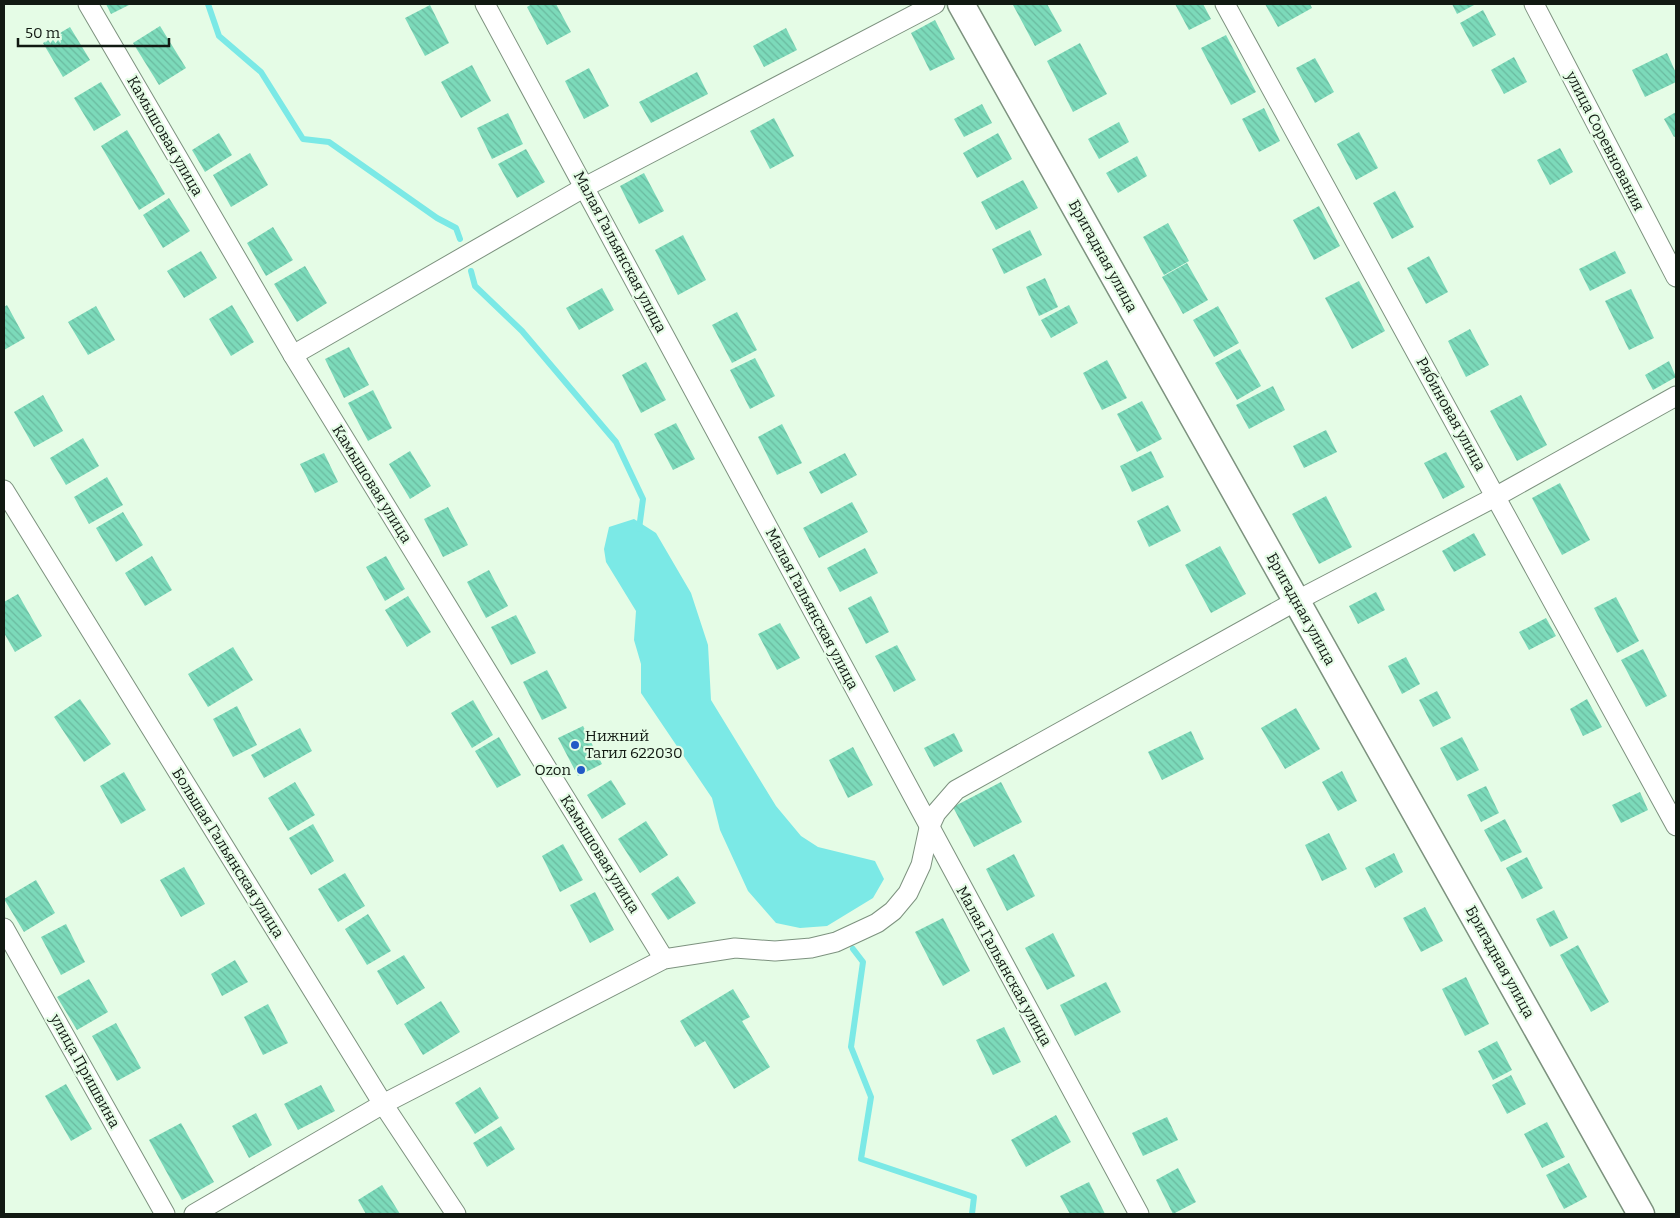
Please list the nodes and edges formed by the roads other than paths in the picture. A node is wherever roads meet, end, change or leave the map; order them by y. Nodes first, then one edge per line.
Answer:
1 (88, 4) edge
2 (485, 4) edge
3 (935, 4) edge
4 (961, 4) edge
5 (1225, 4) edge
6 (1534, 4) edge
7 (585, 186) junction
8 (1676, 277) edge
9 (293, 355) junction
10 (1676, 396) edge
11 (4, 490) edge
12 (1497, 496) junction
13 (1296, 601) junction
14 (1676, 826) edge
15 (930, 828) junction
16 (4, 928) edge
17 (664, 959) junction
18 (384, 1104) junction
19 (165, 1214) edge
20 (194, 1214) edge
21 (456, 1214) edge
22 (1139, 1214) edge
23 (1641, 1214) edge

1 - 9 street, Камышовая улица
2 - 7 street, Малая Гальянская улица
3 - 7 street
4 - 13 street, Бригадная улица
5 - 12 street, Рябиновая улица
6 - 8 street, улица Соревнования
7 - 9 street
7 - 15 street, Малая Гальянская улица
9 - 17 street, Камышовая улица
10 - 12 street
11 - 18 street, Большая Гальянская улица
12 - 13 street
12 - 14 street, Рябиновая улица
13 - 15 street
13 - 23 street, Бригадная улица
15 - 17 street
15 - 22 street, Малая Гальянская улица
16 - 19 street, улица Пришвина
17 - 18 street
18 - 20 street
18 - 21 street, Большая Гальянская улица

